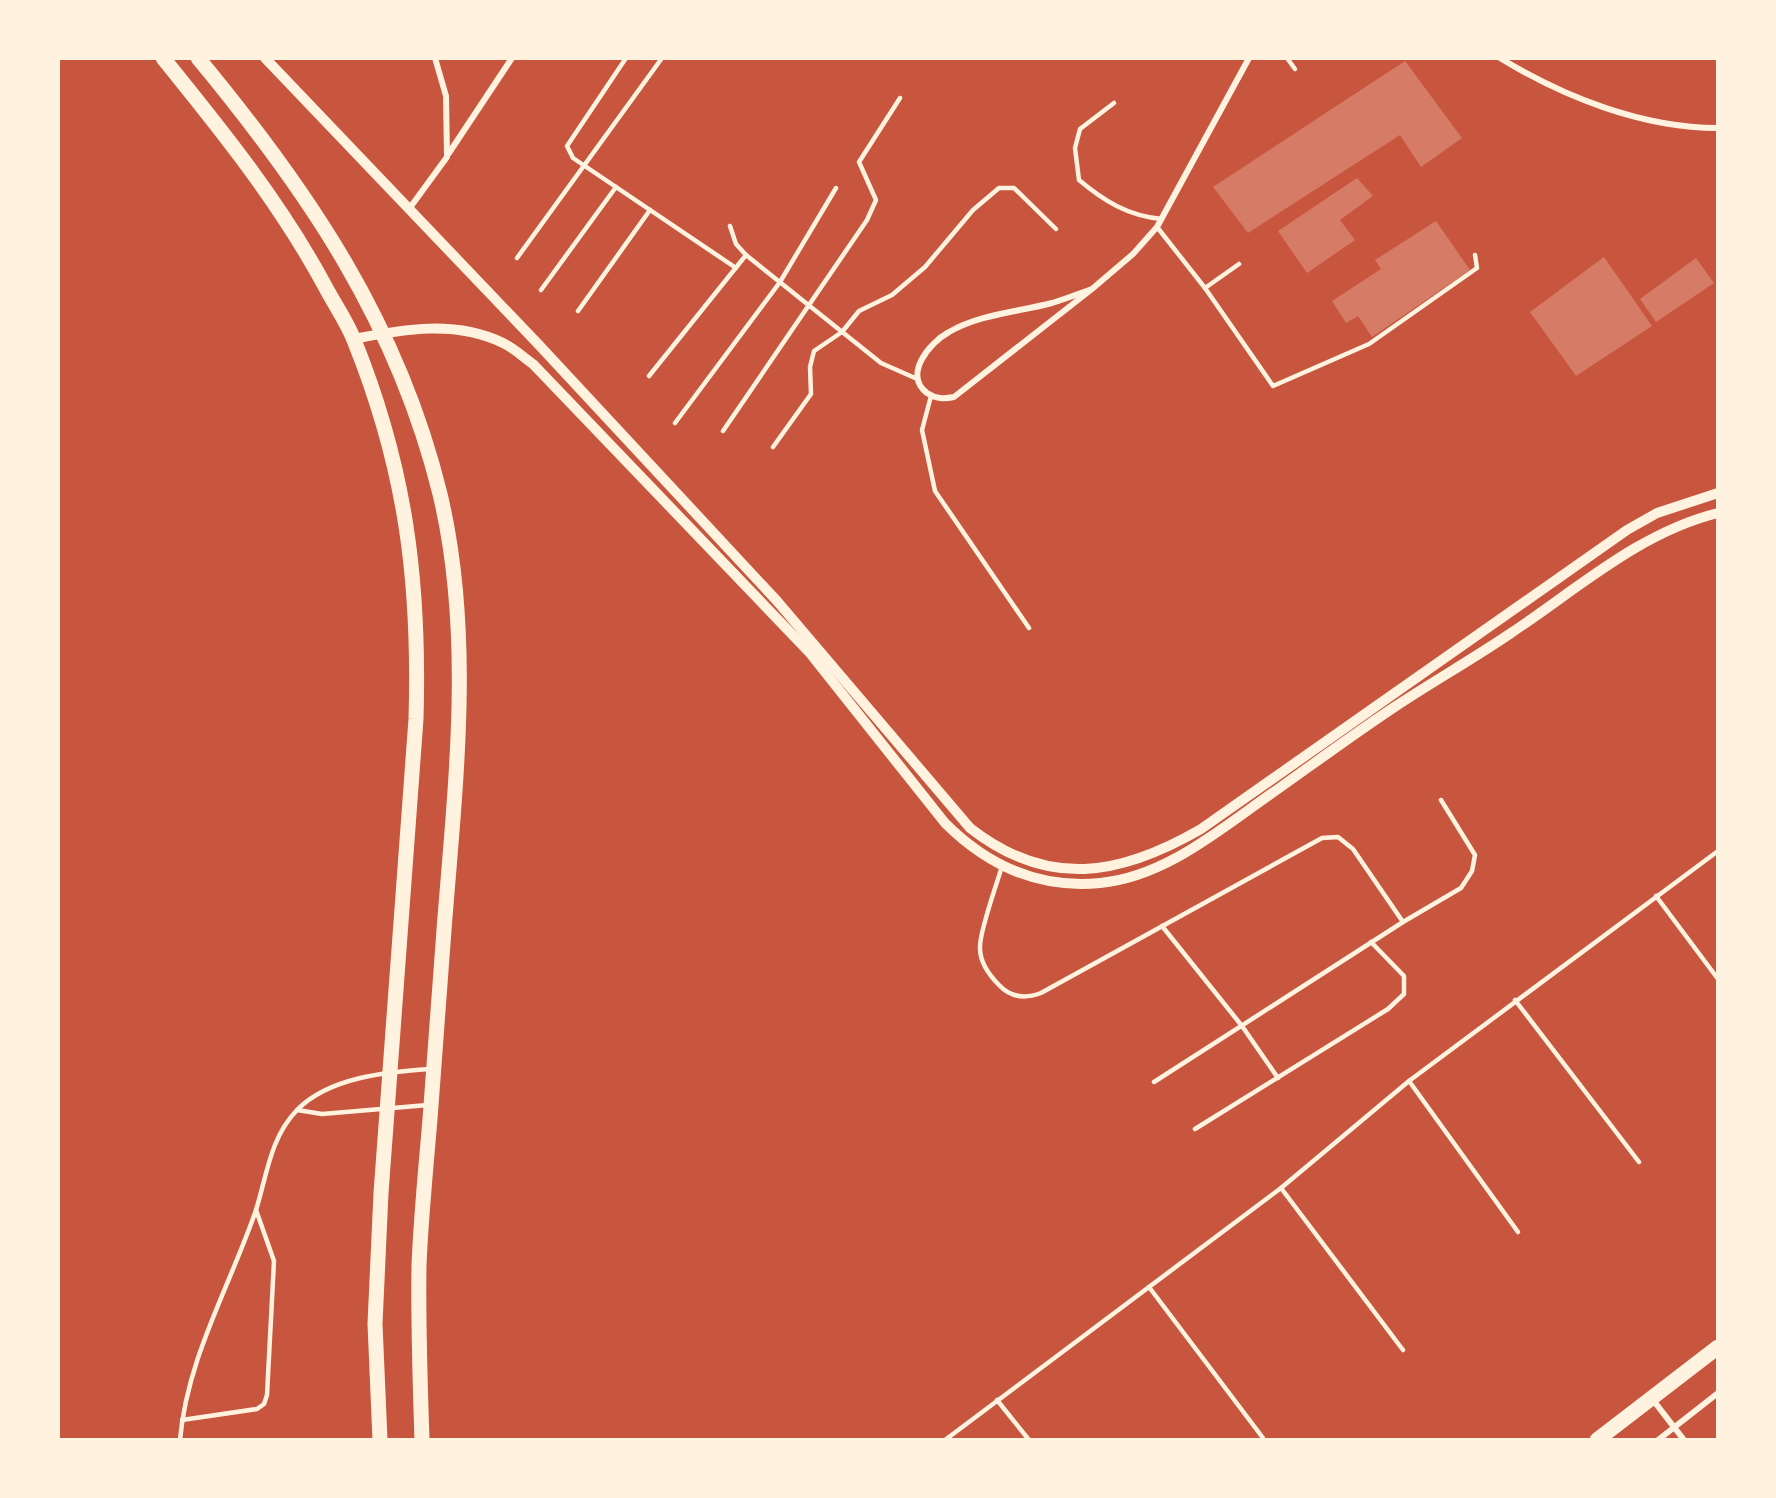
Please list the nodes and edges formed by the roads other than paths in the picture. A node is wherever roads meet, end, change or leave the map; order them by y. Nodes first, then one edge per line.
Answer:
1 (163, 58) edge
2 (198, 58) edge
3 (265, 58) edge
4 (435, 58) edge
5 (512, 58) edge
6 (626, 58) edge
7 (662, 58) edge
8 (1249, 58) edge
9 (1287, 58) edge
10 (1500, 58) edge
11 (1295, 69) dead end
12 (900, 98) dead end
13 (1114, 103) dead end
14 (1718, 128) edge
15 (447, 156) junction
16 (584, 166) junction
17 (616, 187) junction
18 (836, 189) dead end
19 (409, 209) junction
20 (650, 210) junction
21 (1162, 219) junction
22 (730, 226) dead end
23 (1157, 227) junction
24 (1056, 228) dead end
25 (746, 255) junction
26 (1475, 255) dead end
27 (517, 258) dead end
28 (1239, 264) dead end
29 (736, 268) junction
30 (780, 282) junction
31 (1205, 288) junction
32 (541, 290) dead end
33 (1092, 290) junction
34 (809, 305) junction
35 (578, 311) dead end
36 (842, 332) junction
37 (384, 333) junction
38 (354, 339) junction
39 (650, 376) dead end
40 (915, 378) junction
41 (931, 396) junction
42 (675, 423) dead end
43 (723, 431) dead end
44 (773, 447) dead end
45 (1718, 493) edge
46 (1718, 513) edge
47 (1642, 522) junction
48 (1652, 539) junction
49 (718, 545) junction
50 (1029, 628) dead end
51 (1441, 800) dead end
52 (1718, 851) edge
53 (1032, 862) junction
54 (1002, 866) junction
55 (1027, 876) junction
56 (1656, 896) junction
57 (1402, 921) junction
58 (1162, 926) junction
59 (1371, 942) junction
60 (1718, 979) edge
61 (1515, 1000) junction
62 (1242, 1026) junction
63 (433, 1069) junction
64 (389, 1072) junction
65 (1278, 1078) junction
66 (1408, 1081) junction
67 (1154, 1082) dead end
68 (431, 1105) junction
69 (388, 1108) junction
70 (297, 1110) junction
71 (1195, 1129) dead end
72 (1638, 1162) dead end
73 (1281, 1188) junction
74 (256, 1210) junction
75 (1518, 1232) dead end
76 (1149, 1287) junction
77 (1718, 1347) edge
78 (1403, 1350) dead end
79 (1718, 1393) edge
80 (1651, 1397) junction
81 (997, 1400) junction
82 (182, 1420) junction
83 (1674, 1427) junction
84 (1263, 1438) edge
85 (180, 1440) edge
86 (380, 1440) edge
87 (422, 1440) edge
88 (945, 1440) edge
89 (1029, 1440) edge
90 (1597, 1440) edge
91 (1658, 1440) edge
92 (1684, 1440) edge

1 - 38 main road
2 - 37 main road
3 - 19 street
4 - 15 street
5 - 15 street
6 - 16 lane
7 - 16 lane
8 - 21 street
9 - 11 lane
10 - 14 street
12 - 34 lane
13 - 21 lane
15 - 19 street
16 - 17 lane
16 - 27 lane
17 - 20 lane
17 - 32 lane
18 - 30 lane
19 - 49 street
20 - 29 lane
20 - 35 lane
21 - 23 street
22 - 25 lane
23 - 31 lane
23 - 33 street
24 - 36 lane
25 - 29 lane
25 - 30 lane
26 - 31 lane
28 - 31 lane
29 - 39 lane
30 - 34 lane
30 - 42 lane
33 - 40 street
33 - 41 street
34 - 36 lane
34 - 43 lane
36 - 40 lane
36 - 44 lane
37 - 38 street
37 - 49 street
37 - 63 main road
38 - 64 main road
40 - 41 street
41 - 50 lane
45 - 47 street
46 - 48 street
47 - 48 street
47 - 53 street
48 - 55 street
49 - 53 street
49 - 54 street
51 - 57 lane
52 - 56 lane
53 - 55 street
54 - 55 street
54 - 58 lane
56 - 60 lane
56 - 61 lane
57 - 58 lane
57 - 59 lane
58 - 62 lane
59 - 62 lane
59 - 65 lane
61 - 66 lane
61 - 72 lane
62 - 65 lane
62 - 67 lane
63 - 64 lane
63 - 68 main road
64 - 69 main road
64 - 70 lane
65 - 71 lane
66 - 73 lane
66 - 75 lane
68 - 69 lane
68 - 87 main road
69 - 70 lane
69 - 86 main road
70 - 74 lane
73 - 76 lane
73 - 78 lane
74 - 82 lane
74 - 82 lane
76 - 81 lane
76 - 84 lane
77 - 80 main road
79 - 83 street
80 - 83 street
80 - 90 main road
81 - 88 lane
81 - 89 lane
82 - 85 lane
83 - 91 street
83 - 92 street

